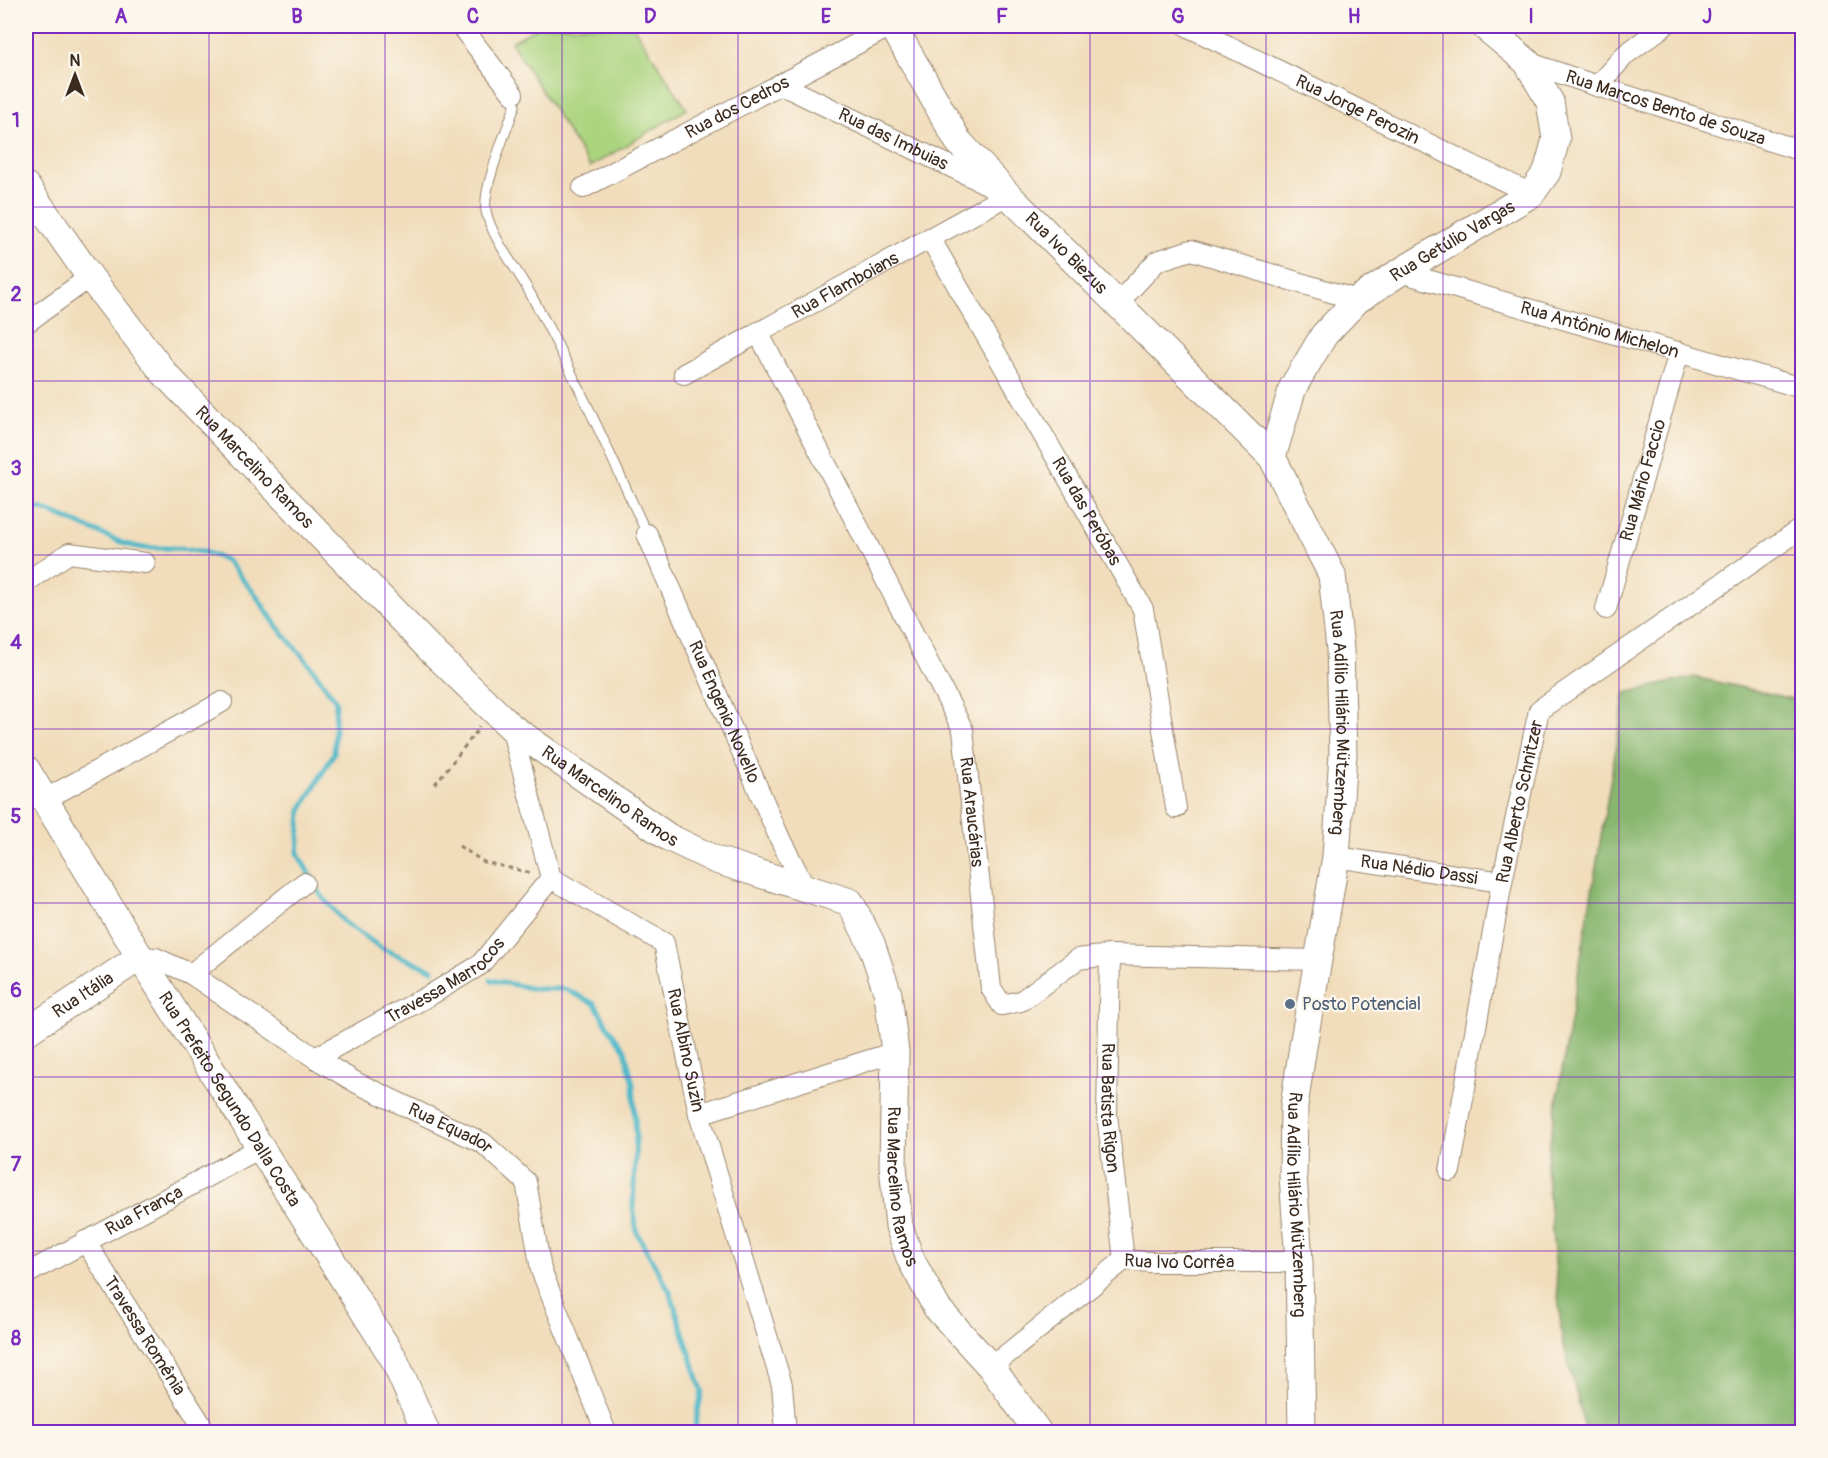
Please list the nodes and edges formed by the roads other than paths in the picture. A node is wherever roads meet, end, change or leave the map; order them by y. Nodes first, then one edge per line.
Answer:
1 (461, 26) edge
2 (892, 26) edge
3 (1187, 26) edge
4 (1484, 26) edge
5 (1664, 26) edge
6 (1527, 62) junction
7 (780, 84) junction
8 (1597, 86) junction
9 (513, 94) joint
10 (1803, 151) edge
11 (26, 186) edge
12 (583, 188) dead end
13 (1531, 194) junction
14 (1008, 195) junction
15 (930, 238) junction
16 (1400, 272) junction
17 (90, 277) junction
18 (1357, 300) junction
19 (1118, 303) junction
20 (26, 323) edge
21 (758, 332) junction
22 (1679, 352) junction
23 (684, 374) dead end
24 (1803, 387) edge
25 (1272, 457) junction
26 (1803, 528) edge
27 (647, 534) joint
28 (145, 563) dead end
29 (26, 582) edge
30 (1606, 609) dead end
31 (222, 702) dead end
32 (511, 727) junction
33 (26, 770) edge
34 (44, 800) junction
35 (1176, 808) dead end
36 (1336, 857) junction
37 (551, 878) junction
38 (1502, 882) junction
39 (304, 883) dead end
40 (805, 887) junction
41 (1110, 955) junction
42 (140, 957) junction
43 (1317, 960) junction
44 (191, 974) junction
45 (26, 1032) edge
46 (895, 1052) junction
47 (315, 1058) junction
48 (699, 1114) junction
49 (260, 1148) junction
50 (1450, 1171) dead end
51 (85, 1240) junction
52 (1124, 1260) junction
53 (1299, 1263) junction
54 (26, 1274) edge
55 (991, 1367) junction
56 (206, 1432) edge
57 (426, 1432) edge
58 (606, 1432) edge
59 (786, 1432) edge
60 (1038, 1432) edge
61 (1302, 1432) edge

1 - 9 street
2 - 7 street, Rua dos Cedros
2 - 14 main road, Rua Ivo Biezus
3 - 13 street, Rua Jorge Perozin
4 - 6 main road, Rua Getúlio Vargas
5 - 8 street
6 - 8 street, Rua Marcos Bento de Souza
6 - 13 main road, Rua Getúlio Vargas
7 - 12 street, Rua dos Cedros
7 - 14 street, Rua das Imbuias
8 - 10 street, Rua Marcos Bento de Souza
9 - 27 lane
11 - 17 main road, Rua Marcelino Ramos
13 - 16 main road, Rua Getúlio Vargas
14 - 15 street, Rua Flamboians
14 - 19 main road, Rua Ivo Biezus
15 - 21 street, Rua Flamboians
15 - 35 street, Rua das Peróbas
16 - 18 main road, Rua Getúlio Vargas
16 - 22 street, Rua Antônio Michelon
17 - 20 street
17 - 32 main road, Rua Marcelino Ramos
18 - 19 street
18 - 25 main road, Rua Getúlio Vargas
19 - 25 main road, Rua Ivo Biezus
21 - 23 street, Rua Flamboians
21 - 41 street, Rua Araucárias
22 - 24 street, Rua Antônio Michelon
22 - 30 street, Rua Mário Faccio
25 - 36 main road, Rua Adílio Hilário Mützemberg
26 - 38 street, Rua Alberto Schnitzer
27 - 40 street, Rua Engenio Novello
28 - 29 street
31 - 34 street
32 - 37 street
32 - 40 main road, Rua Marcelino Ramos
33 - 34 main road, Rua Prefeito Segundo Dalla Costa
34 - 42 main road, Rua Prefeito Segundo Dalla Costa
36 - 38 street, Rua Nédio Dassi
36 - 43 main road, Rua Adílio Hilário Mützemberg
37 - 47 street, Travessa Marrocos
37 - 48 street, Rua Albino Suzin
38 - 50 street, Rua Alberto Schnitzer
39 - 44 street
40 - 46 main road, Rua Marcelino Ramos
41 - 43 street, Rua Araucárias
41 - 52 street, Rua Batista Rigon
42 - 44 street, Rua Equador
42 - 45 main road, Rua Itália
42 - 49 main road, Rua Prefeito Segundo Dalla Costa
43 - 53 main road, Rua Adílio Hilário Mützemberg
44 - 47 street, Rua Equador
46 - 48 street
46 - 55 main road, Rua Marcelino Ramos
47 - 58 street, Rua Equador
48 - 59 street, Rua Albino Suzin
49 - 51 street, Rua França
49 - 57 main road, Rua Prefeito Segundo Dalla Costa
51 - 54 street, Rua França
51 - 56 street, Travessa Romênia
52 - 53 street, Rua Ivo Corrêa
52 - 55 street, Rua Ivo Corrêa
53 - 61 main road, Rua Adílio Hilário Mützemberg
55 - 60 main road, Rua Marcelino Ramos

